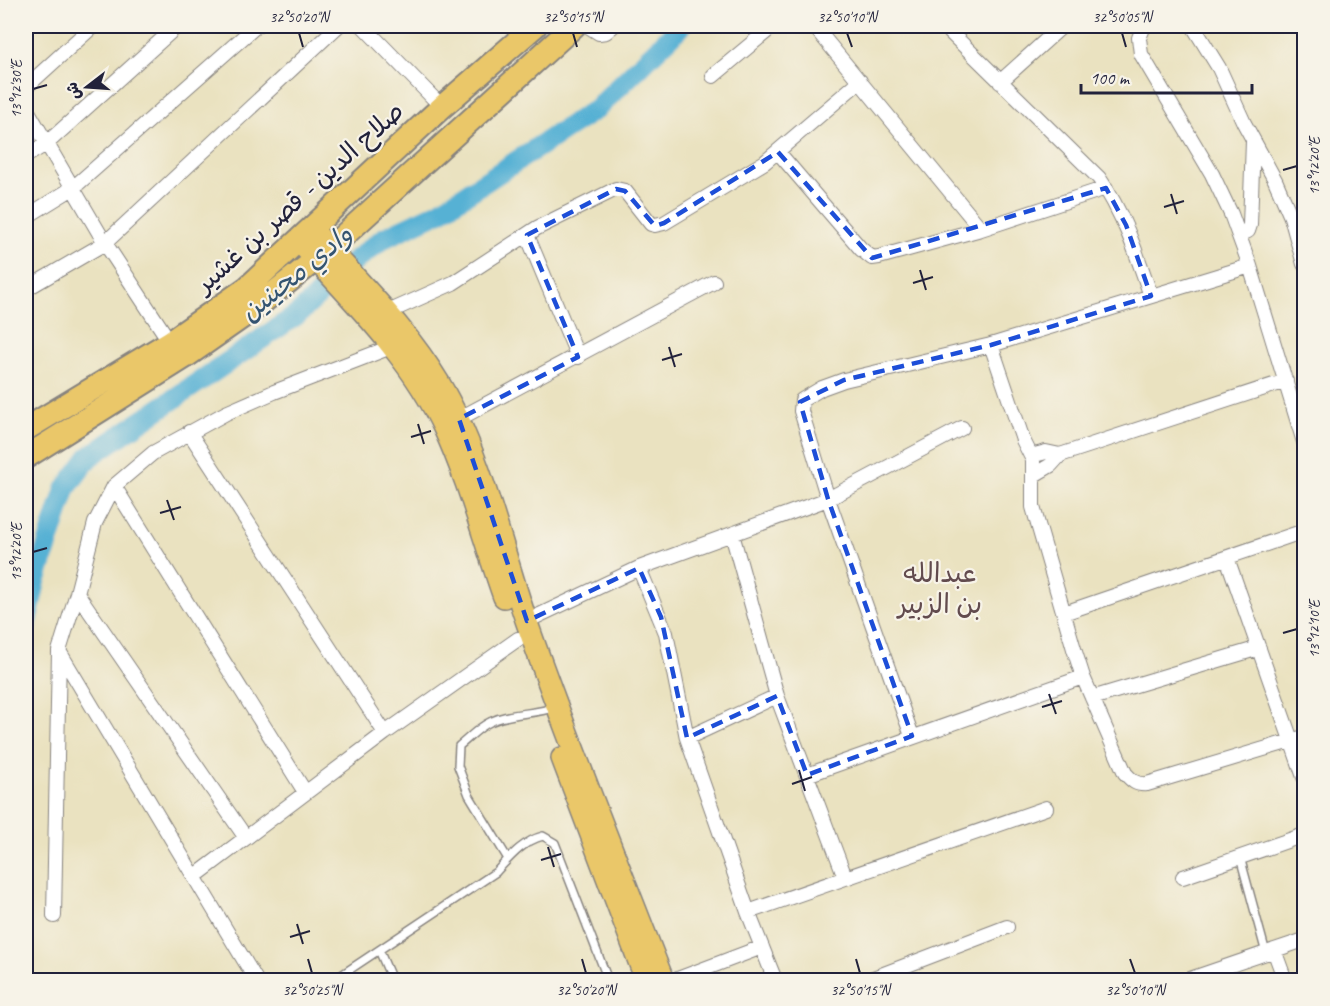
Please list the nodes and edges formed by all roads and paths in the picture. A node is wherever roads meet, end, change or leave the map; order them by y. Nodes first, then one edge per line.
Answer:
1 (93, 26) edge
2 (177, 26) edge
3 (256, 26) edge
4 (338, 26) edge
5 (363, 26) edge
6 (535, 26) edge
7 (574, 26) edge
8 (588, 26) edge
9 (613, 26) edge
10 (773, 26) edge
11 (814, 26) edge
12 (1062, 26) edge
13 (1144, 26) edge
14 (1193, 26) edge
15 (950, 32) dead end
16 (713, 75) dead end
17 (860, 81) junction
18 (1000, 82) junction
19 (26, 87) edge
20 (442, 107) junction
21 (26, 108) edge
22 (1253, 141) junction
23 (46, 144) junction
24 (778, 152) junction
25 (26, 156) edge
26 (73, 188) junction
27 (1106, 188) junction
28 (26, 217) edge
29 (981, 229) junction
30 (305, 235) junction
31 (528, 235) junction
32 (1239, 235) junction
33 (105, 243) junction
34 (327, 259) junction
35 (1305, 264) edge
36 (1250, 266) junction
37 (714, 282) dead end
38 (26, 290) edge
39 (1151, 296) junction
40 (375, 308) junction
41 (170, 342) junction
42 (991, 345) junction
43 (392, 346) junction
44 (578, 357) junction
45 (1286, 381) junction
46 (451, 423) junction
47 (962, 428) dead end
48 (26, 429) edge
49 (189, 432) junction
50 (1305, 442) edge
51 (1060, 454) junction
52 (1031, 456) junction
53 (26, 457) edge
54 (1034, 475) junction
55 (114, 486) junction
56 (828, 499) junction
57 (1305, 531) edge
58 (732, 534) junction
59 (1227, 558) junction
60 (639, 568) junction
61 (77, 593) junction
62 (1064, 613) junction
63 (522, 630) junction
64 (1259, 648) junction
65 (59, 651) junction
66 (1083, 677) junction
67 (777, 696) junction
68 (1092, 698) junction
69 (551, 708) junction
70 (385, 733) junction
71 (912, 736) junction
72 (687, 738) junction
73 (1298, 739) edge
74 (807, 775) junction
75 (1305, 777) edge
76 (305, 792) junction
77 (1046, 808) dead end
78 (1305, 835) edge
79 (246, 838) junction
80 (1240, 857) junction
81 (508, 859) junction
82 (194, 877) junction
83 (845, 877) junction
84 (1183, 877) dead end
85 (748, 912) junction
86 (54, 916) dead end
87 (1007, 927) dead end
88 (1305, 940) edge
89 (762, 947) junction
90 (379, 950) junction
91 (1270, 952) junction
92 (898, 975) edge
93 (256, 981) edge
94 (334, 981) edge
95 (392, 981) edge
96 (608, 981) edge
97 (646, 981) edge
98 (663, 981) edge
99 (675, 981) edge
100 (775, 981) edge
101 (868, 981) edge
102 (1187, 981) edge
103 (1285, 981) edge

1 - 19 street
2 - 23 street
3 - 26 street
4 - 33 street
5 - 20 street
6 - 20 highway, صلاح الدين - قصر بن غشير
7 - 34 highway
8 - 9 street
10 - 16 street
11 - 17 street
12 - 18 street
13 - 32 street
14 - 22 street
15 - 18 street
17 - 24 street
17 - 29 street
18 - 27 street
20 - 30 highway, صلاح الدين - قصر بن غشير
21 - 23 street
22 - 32 street
22 - 35 street
23 - 25 street
23 - 26 street
24 - 29 street
24 - 31 street
26 - 28 street
26 - 33 street
27 - 29 street
27 - 39 street
30 - 34 main road
30 - 41 highway, صلاح الدين - قصر بن غشير
31 - 40 street
31 - 44 street
32 - 36 street
33 - 38 street
33 - 41 street
34 - 40 main road
34 - 53 highway
36 - 39 street
36 - 45 street
37 - 44 street
39 - 42 street
40 - 43 main road
40 - 46 main road
41 - 48 highway, صلاح الدين - قصر بن غشير
42 - 52 street
42 - 56 street
43 - 46 main road
43 - 49 street
44 - 46 street
45 - 50 street
45 - 51 street
46 - 63 main road
47 - 56 street
49 - 55 street
49 - 70 street
51 - 52 street
51 - 54 street
52 - 54 street
54 - 62 street
55 - 61 street
55 - 76 street
56 - 58 street
56 - 71 street
57 - 59 street
58 - 60 street
58 - 67 street
59 - 62 street
59 - 64 street
60 - 63 street
60 - 72 street
61 - 65 street
61 - 79 street
62 - 66 street
63 - 69 main road
63 - 70 street
64 - 68 street
64 - 73 street
65 - 82 street
65 - 86 street
66 - 68 street
66 - 71 street
67 - 72 street
67 - 74 street
68 - 73 street
69 - 81 lane
69 - 97 main road
69 - 98 main road
70 - 76 street
71 - 74 street
72 - 85 street
73 - 75 street
74 - 83 street
76 - 79 street
77 - 83 street
78 - 80 street
79 - 82 street
80 - 84 street
80 - 91 lane
81 - 90 lane
81 - 96 lane
82 - 93 street
83 - 85 street
85 - 89 street
87 - 92 street
88 - 91 street
89 - 99 street
89 - 100 street
90 - 94 lane
90 - 95 lane
91 - 102 street
91 - 103 street
92 - 101 street

